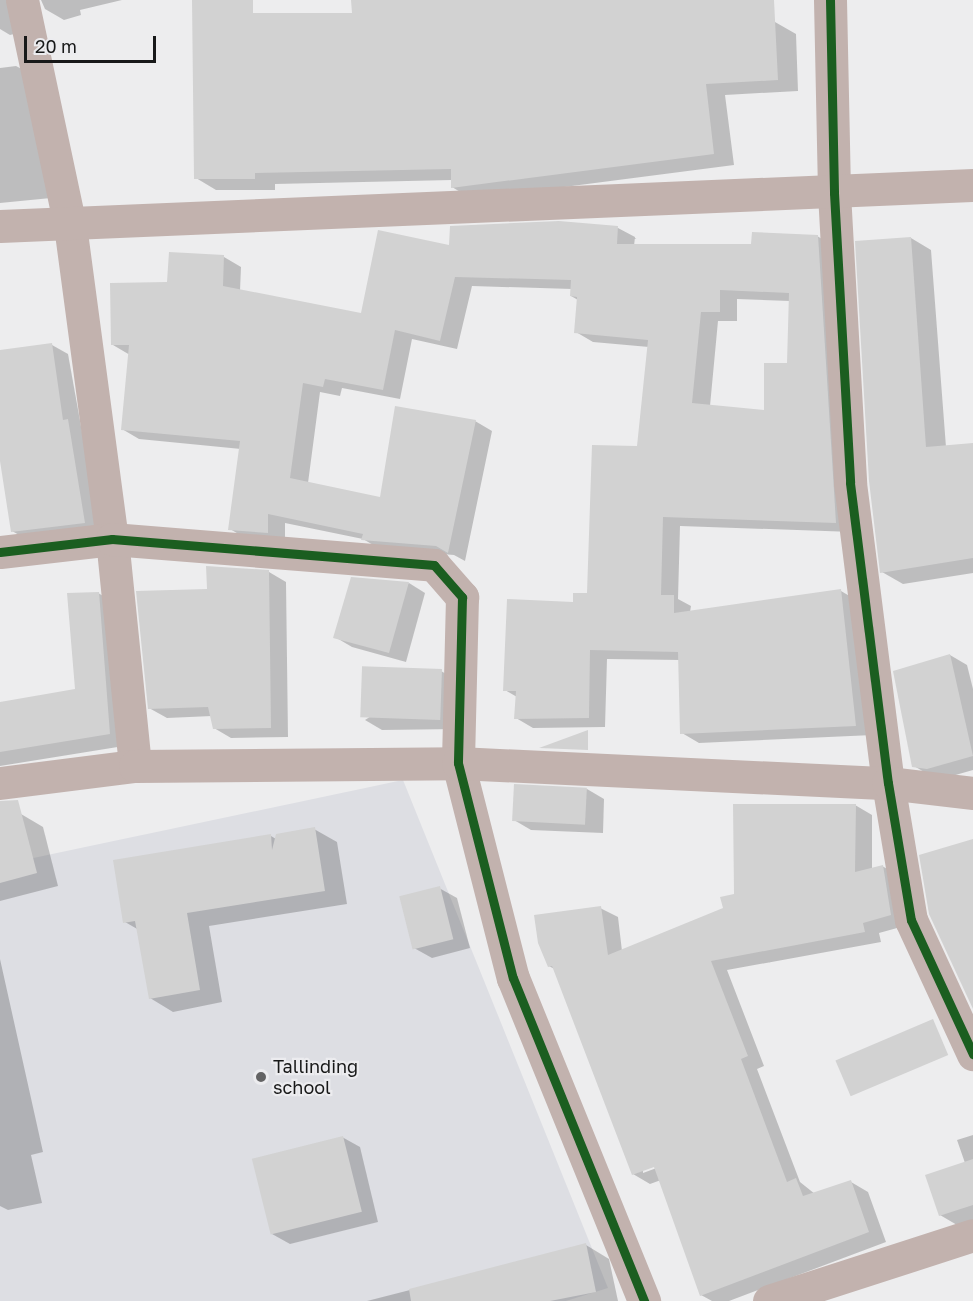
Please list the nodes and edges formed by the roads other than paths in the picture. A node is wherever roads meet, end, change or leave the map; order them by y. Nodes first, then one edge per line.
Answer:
1 (22, 0) edge
2 (830, 0) edge
3 (973, 185) edge
4 (834, 193) junction
5 (70, 225) junction
6 (0, 226) edge
7 (112, 539) junction
8 (0, 552) edge
9 (458, 763) junction
10 (135, 766) junction
11 (0, 783) edge
12 (888, 783) junction
13 (973, 793) edge
14 (973, 1053) edge
15 (973, 1234) edge
16 (644, 1301) edge
17 (769, 1301) edge

1 - 5 street
2 - 4 street
3 - 4 street
4 - 5 street
4 - 12 street
5 - 6 street
5 - 7 street
7 - 8 street
7 - 9 street
7 - 10 street
9 - 10 street
9 - 12 street
9 - 16 street
10 - 11 street
12 - 13 street
12 - 14 street
15 - 17 street

